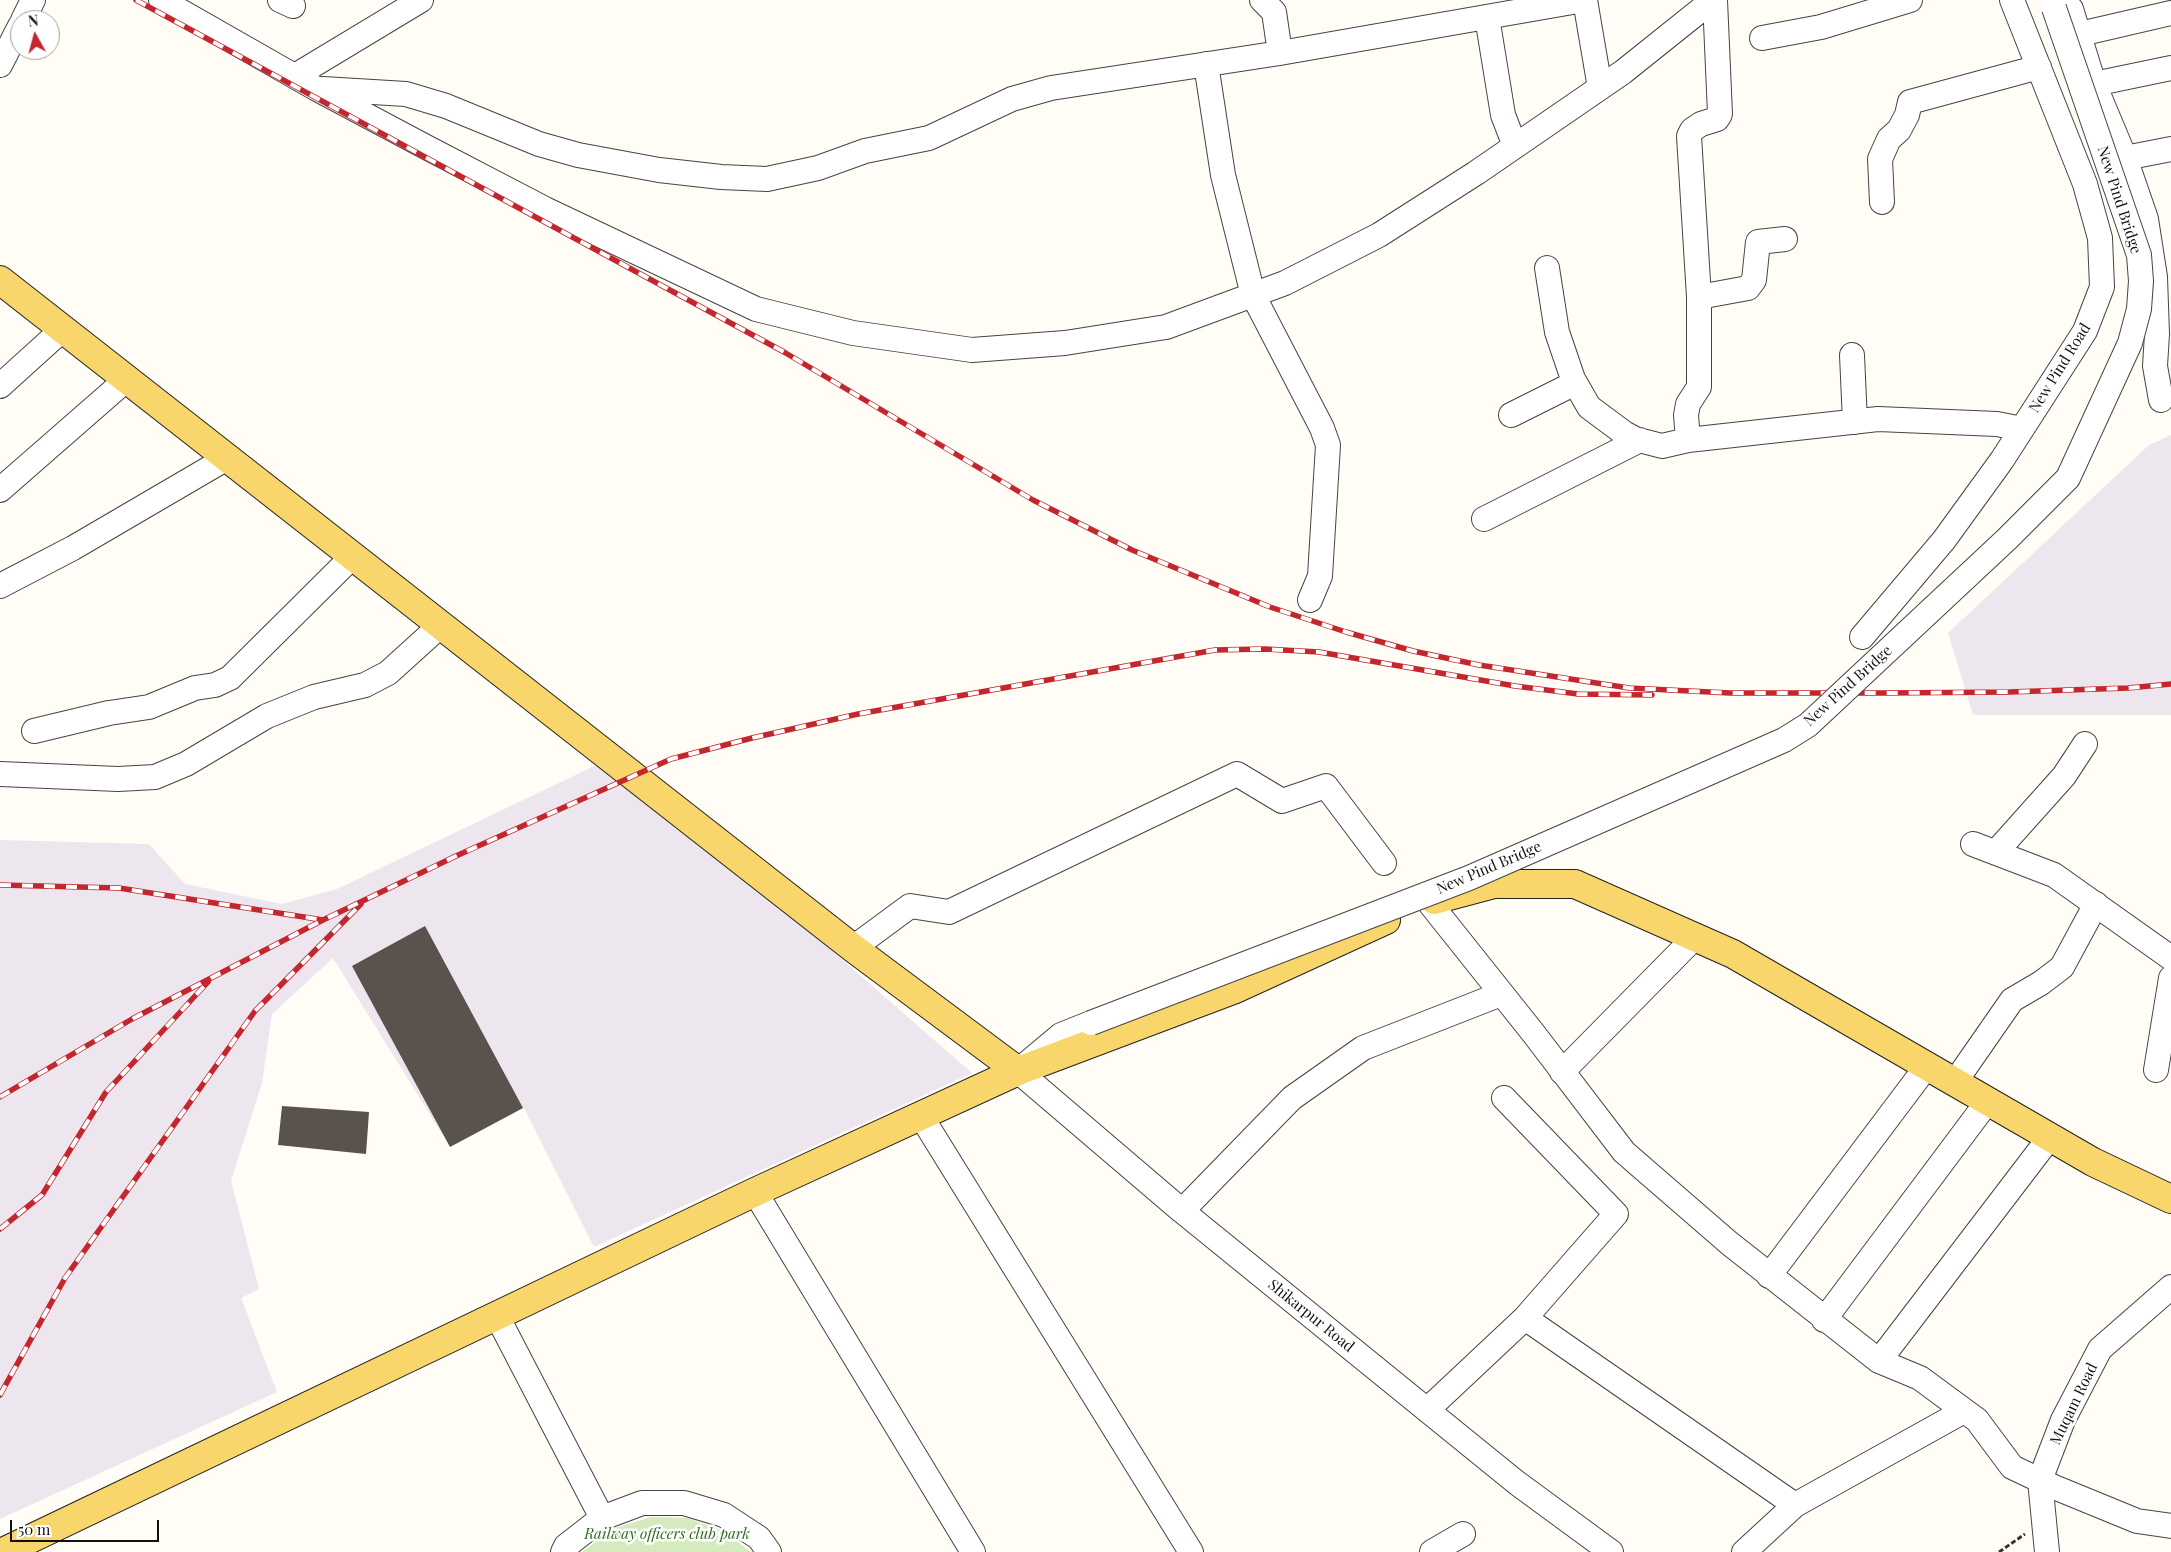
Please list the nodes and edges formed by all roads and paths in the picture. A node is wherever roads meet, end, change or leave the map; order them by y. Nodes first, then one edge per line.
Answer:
1 (161, 0) edge
2 (421, 0) edge
3 (1262, 0) edge
4 (1584, 0) edge
5 (1714, 0) edge
6 (1910, 0) edge
7 (2012, 0) edge
8 (2055, 3) edge
9 (2171, 13) edge
10 (1487, 18) junction
11 (2080, 34) junction
12 (1762, 38) dead end
13 (10, 46) edge
14 (1280, 53) junction
15 (1206, 64) junction
16 (0, 65) edge
17 (2039, 67) junction
18 (2171, 68) edge
19 (295, 76) junction
20 (2094, 84) junction
21 (1600, 88) junction
22 (317, 89) junction
23 (1515, 146) junction
24 (2171, 149) edge
25 (2125, 158) junction
26 (1882, 202) dead end
27 (1785, 239) dead end
28 (1547, 268) dead end
29 (0, 280) edge
30 (1253, 295) junction
31 (1699, 297) junction
32 (63, 329) junction
33 (1852, 356) dead end
34 (127, 379) junction
35 (1575, 383) junction
36 (0, 386) edge
37 (2160, 400) dead end
38 (1512, 415) dead end
39 (1855, 422) junction
40 (2022, 429) junction
41 (1640, 440) junction
42 (1688, 440) junction
43 (227, 458) junction
44 (0, 490) edge
45 (1484, 519) dead end
46 (353, 556) junction
47 (0, 586) edge
48 (1310, 600) dead end
49 (441, 625) junction
50 (1862, 637) dead end
51 (34, 731) dead end
52 (2085, 744) dead end
53 (0, 774) edge
54 (1973, 844) dead end
55 (1996, 852) junction
56 (1384, 863) dead end
57 (1428, 901) junction
58 (2096, 904) junction
59 (1695, 937) junction
60 (853, 948) junction
61 (2171, 958) edge
62 (2171, 978) edge
63 (1501, 994) junction
64 (1927, 1066) junction
65 (2156, 1070) dead end
66 (1018, 1071) junction
67 (1562, 1072) junction
68 (1955, 1082) junction
69 (1504, 1098) dead end
70 (1988, 1101) junction
71 (922, 1116) junction
72 (2050, 1137) junction
73 (756, 1192) junction
74 (2171, 1199) edge
75 (1182, 1211) junction
76 (1769, 1276) junction
77 (2171, 1287) edge
78 (497, 1316) junction
79 (1525, 1318) junction
80 (1824, 1320) junction
81 (1879, 1361) junction
82 (1427, 1410) junction
83 (1964, 1411) junction
84 (2040, 1480) junction
85 (1795, 1504) junction
86 (602, 1518) junction
87 (2044, 1522) junction
88 (2171, 1526) edge
89 (1463, 1534) dead end
90 (3, 1552) edge
91 (562, 1552) edge
92 (769, 1552) edge
93 (973, 1552) edge
94 (1191, 1552) edge
95 (1432, 1552) edge
96 (1611, 1552) edge
97 (1744, 1552) edge
98 (1998, 1552) edge
99 (2046, 1552) edge

1 - 19 street
2 - 19 street
3 - 14 street
4 - 10 street
4 - 21 street
5 - 21 street
5 - 31 street
6 - 12 street
7 - 17 street, New Pind Road
8 - 11 street
8 - 66 street, New Pind Bridge, bridge
9 - 11 street
10 - 14 street
10 - 23 street
11 - 20 street
13 - 16 street
14 - 15 street
15 - 22 street
15 - 30 street
17 - 26 street
17 - 40 street, New Pind Road
18 - 20 street
19 - 22 street
20 - 25 street
21 - 23 street
22 - 30 street
23 - 30 street
24 - 25 street
25 - 37 street
27 - 31 street
28 - 35 street
29 - 32 main road
30 - 48 street
31 - 42 street
32 - 34 main road
32 - 36 street
33 - 39 street
34 - 43 main road
34 - 44 street
35 - 38 street
35 - 41 street
39 - 40 street
39 - 42 street
40 - 50 street, New Pind Road
41 - 42 street
41 - 45 street
43 - 46 main road
43 - 47 street
46 - 49 main road
46 - 51 street
49 - 53 street
49 - 60 main road
52 - 55 street
54 - 55 street
55 - 58 street
56 - 60 street
57 - 59 main road
57 - 63 street
57 - 66 main road
58 - 61 street
58 - 68 street
59 - 64 main road
59 - 67 street
60 - 66 main road
62 - 65 street
63 - 67 street
63 - 75 street
64 - 68 main road
64 - 76 street
66 - 71 main road
66 - 75 street, Shikarpur Road
67 - 76 street
68 - 70 main road
69 - 79 street
70 - 72 main road
70 - 80 street
71 - 73 main road
71 - 94 street
72 - 74 main road
72 - 81 street
73 - 78 main road
73 - 93 street
75 - 82 street, Shikarpur Road
76 - 80 street
77 - 84 street, Muqam Road
78 - 86 street
78 - 90 main road
79 - 82 street
79 - 85 street
80 - 81 street
81 - 83 street
82 - 96 street, Shikarpur Road
83 - 84 street
83 - 85 street
84 - 87 street, Muqam Road
84 - 88 street
85 - 97 street
86 - 91 street
86 - 92 street
87 - 98 path
87 - 99 street, Muqam Road
89 - 95 street

